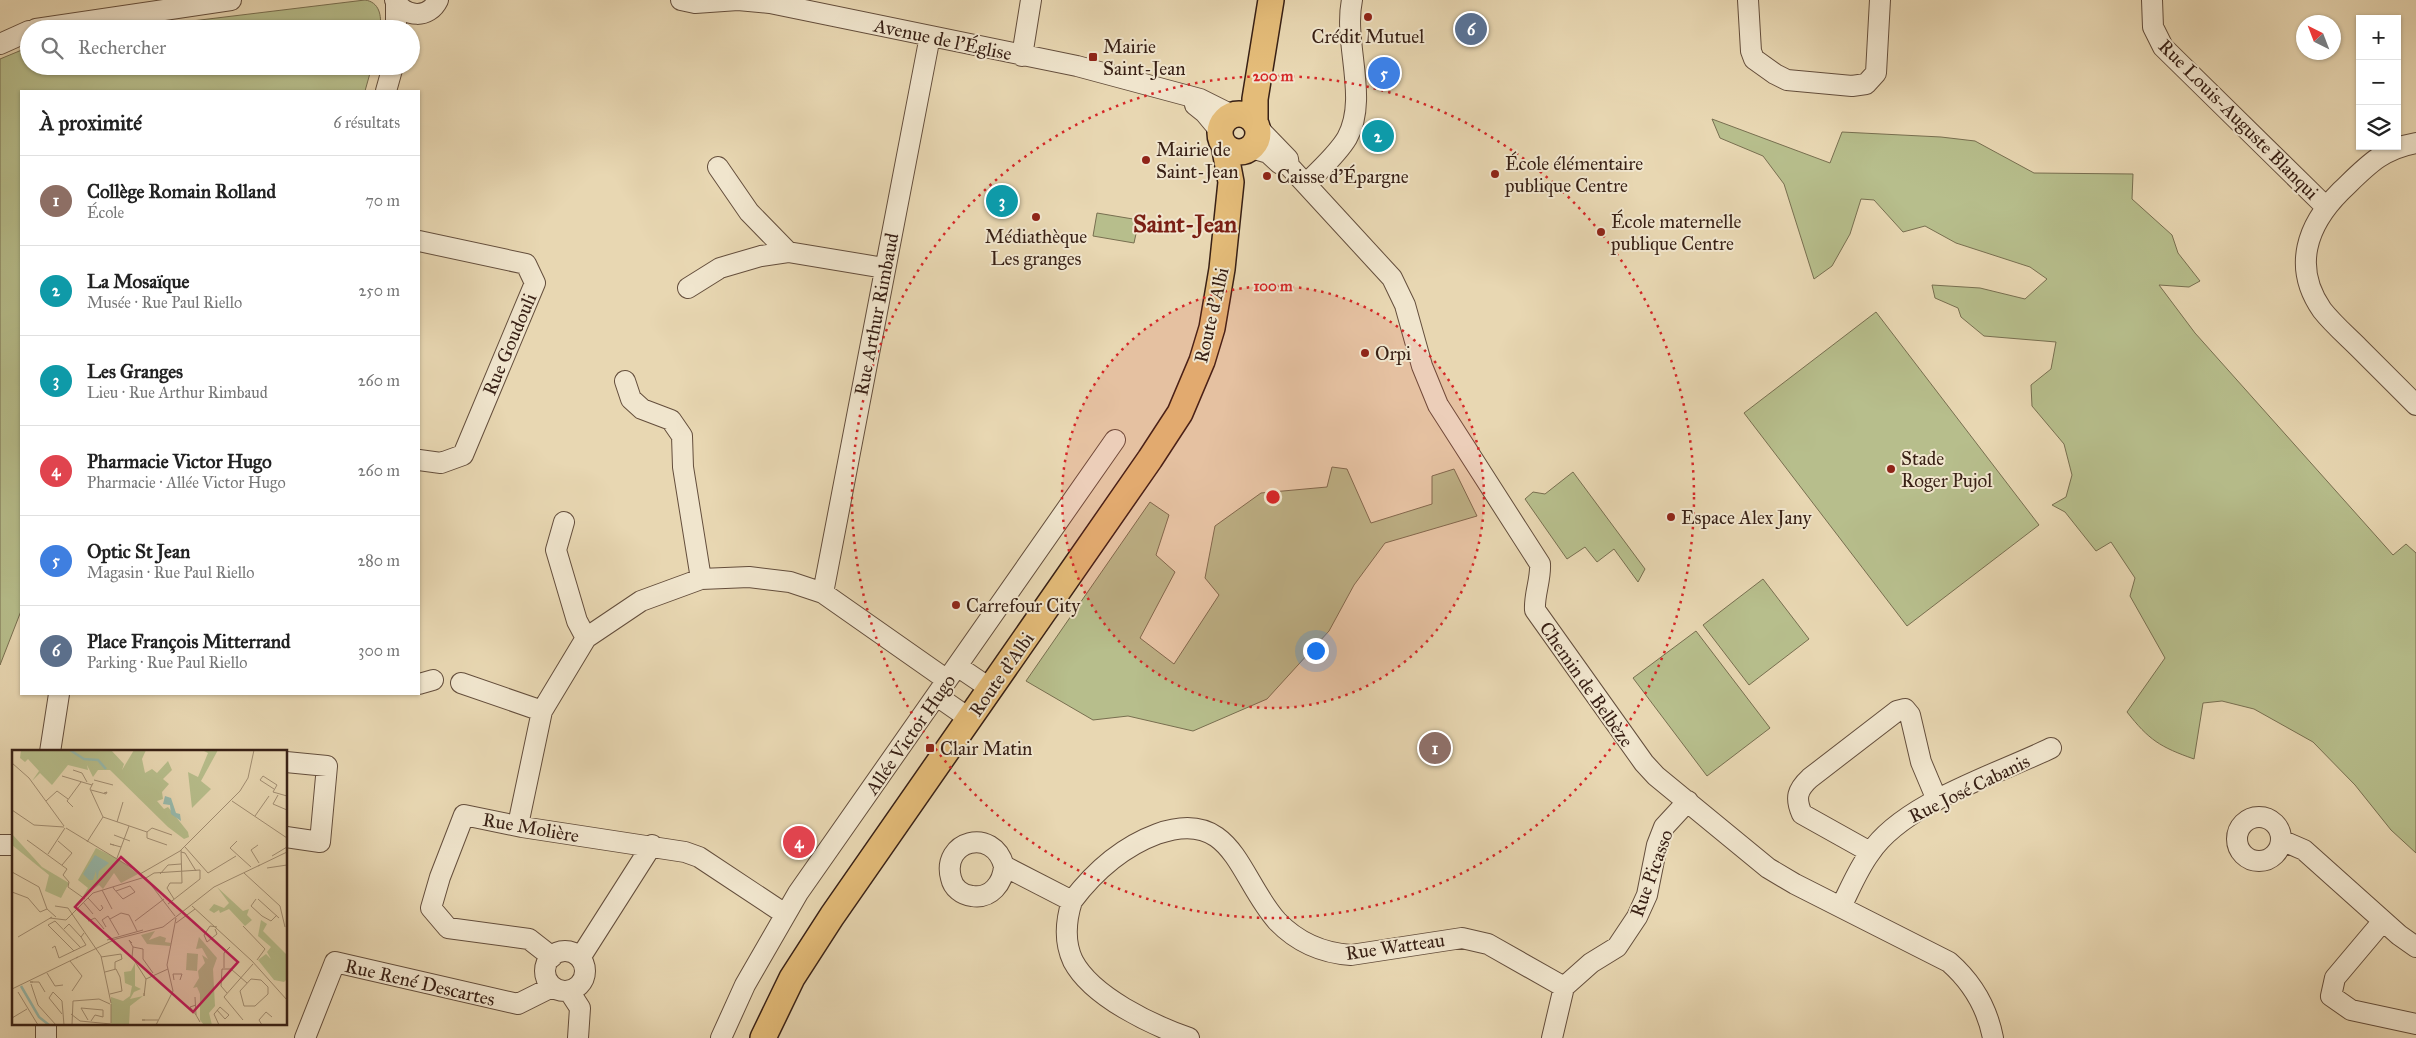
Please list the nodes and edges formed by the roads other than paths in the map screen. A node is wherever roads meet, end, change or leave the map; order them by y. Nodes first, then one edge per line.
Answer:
1 (231, 0) edge
2 (681, 0) edge
3 (1031, 0) edge
4 (1352, 0) edge
5 (1748, 0) edge
6 (1880, 0) edge
7 (2152, 0) edge
8 (395, 1) edge
9 (439, 1) edge
10 (1268, 8) edge
11 (97, 20) edge
12 (396, 20) edge
13 (415, 20) edge
14 (417, 20) edge
15 (20, 35) edge
16 (930, 36) junction
17 (0, 44) edge
18 (1022, 56) junction
19 (390, 75) edge
20 (386, 90) edge
21 (1240, 132) junction
22 (2416, 143) edge
23 (718, 167) dead end
24 (1306, 184) junction
25 (2326, 207) junction
26 (420, 241) edge
27 (788, 252) junction
28 (884, 268) junction
29 (688, 288) dead end
30 (625, 381) dead end
31 (2416, 405) edge
32 (1115, 440) dead end
33 (420, 460) edge
34 (564, 522) dead end
35 (701, 579) junction
36 (823, 593) junction
37 (586, 638) junction
38 (947, 681) junction
39 (460, 683) dead end
40 (991, 689) junction
41 (59, 695) edge
42 (542, 711) junction
43 (970, 719) junction
44 (2051, 748) dead end
45 (50, 750) edge
46 (288, 762) edge
47 (1938, 800) junction
48 (1688, 801) junction
49 (518, 825) junction
50 (288, 837) edge
51 (2281, 840) dead end
52 (652, 846) junction
53 (1870, 852) junction
54 (1004, 866) dead end
55 (1072, 901) junction
56 (1841, 907) junction
57 (785, 914) junction
58 (2383, 921) junction
59 (814, 946) junction
60 (2416, 947) edge
61 (552, 957) junction
62 (580, 958) junction
63 (1564, 986) junction
64 (561, 989) junction
65 (2416, 1024) edge
66 (305, 1038) edge
67 (578, 1038) edge
68 (721, 1038) edge
69 (763, 1038) edge
70 (774, 1038) edge
71 (1189, 1038) edge
72 (1552, 1038) edge
73 (1993, 1038) edge

1 - 11 street
2 - 16 street, Avenue de l'Église
3 - 18 street
4 - 24 street
5 - 6 street
7 - 25 street, Rue Louis-Auguste Blanqui
8 - 12 street
8 - 13 street
9 - 14 street
10 - 21 main road, Route d'Albi
15 - 17 street
16 - 18 street, Avenue de l'Église
16 - 28 street, Rue Arthur Rimbaud
18 - 21 street, Avenue de l'Église
19 - 20 street
21 - 24 street, Chemin de Belbèze
21 - 40 main road, Route d'Albi
22 - 25 street
23 - 27 street
24 - 48 street, Chemin de Belbèze
25 - 31 street
26 - 33 street, Rue Goudouli
27 - 28 street
27 - 29 street
28 - 36 street, Rue Arthur Rimbaud
30 - 35 street
32 - 38 street, Allée Victor Hugo
34 - 37 street
35 - 36 street
35 - 37 street
36 - 38 street
37 - 42 street
38 - 40 street
38 - 43 street
38 - 57 street, Allée Victor Hugo
39 - 42 street
40 - 43 main road, Route d'Albi
41 - 45 street
42 - 49 street
43 - 59 main road, Route d'Albi
44 - 47 street, Rue José Cabanis
46 - 50 street
47 - 53 street, Rue José Cabanis
47 - 53 street
48 - 56 street, Chemin de Belbèze
48 - 63 street, Rue Picasso
49 - 52 street, Rue Molière
49 - 61 street, Rue Molière
51 - 58 street
52 - 57 street, Rue Molière
52 - 62 street
53 - 56 street, Rue José Cabanis
54 - 55 street
55 - 63 street, Rue Watteau
55 - 71 street
56 - 73 street, Chemin de Belbèze
57 - 68 street, Allée Victor Hugo
58 - 60 street
58 - 65 street
59 - 69 main road, Route d'Albi
59 - 70 main road, Route d'Albi
61 - 62 street
61 - 64 street
62 - 64 street
63 - 72 street
64 - 66 street, Rue René Descartes
64 - 67 street

